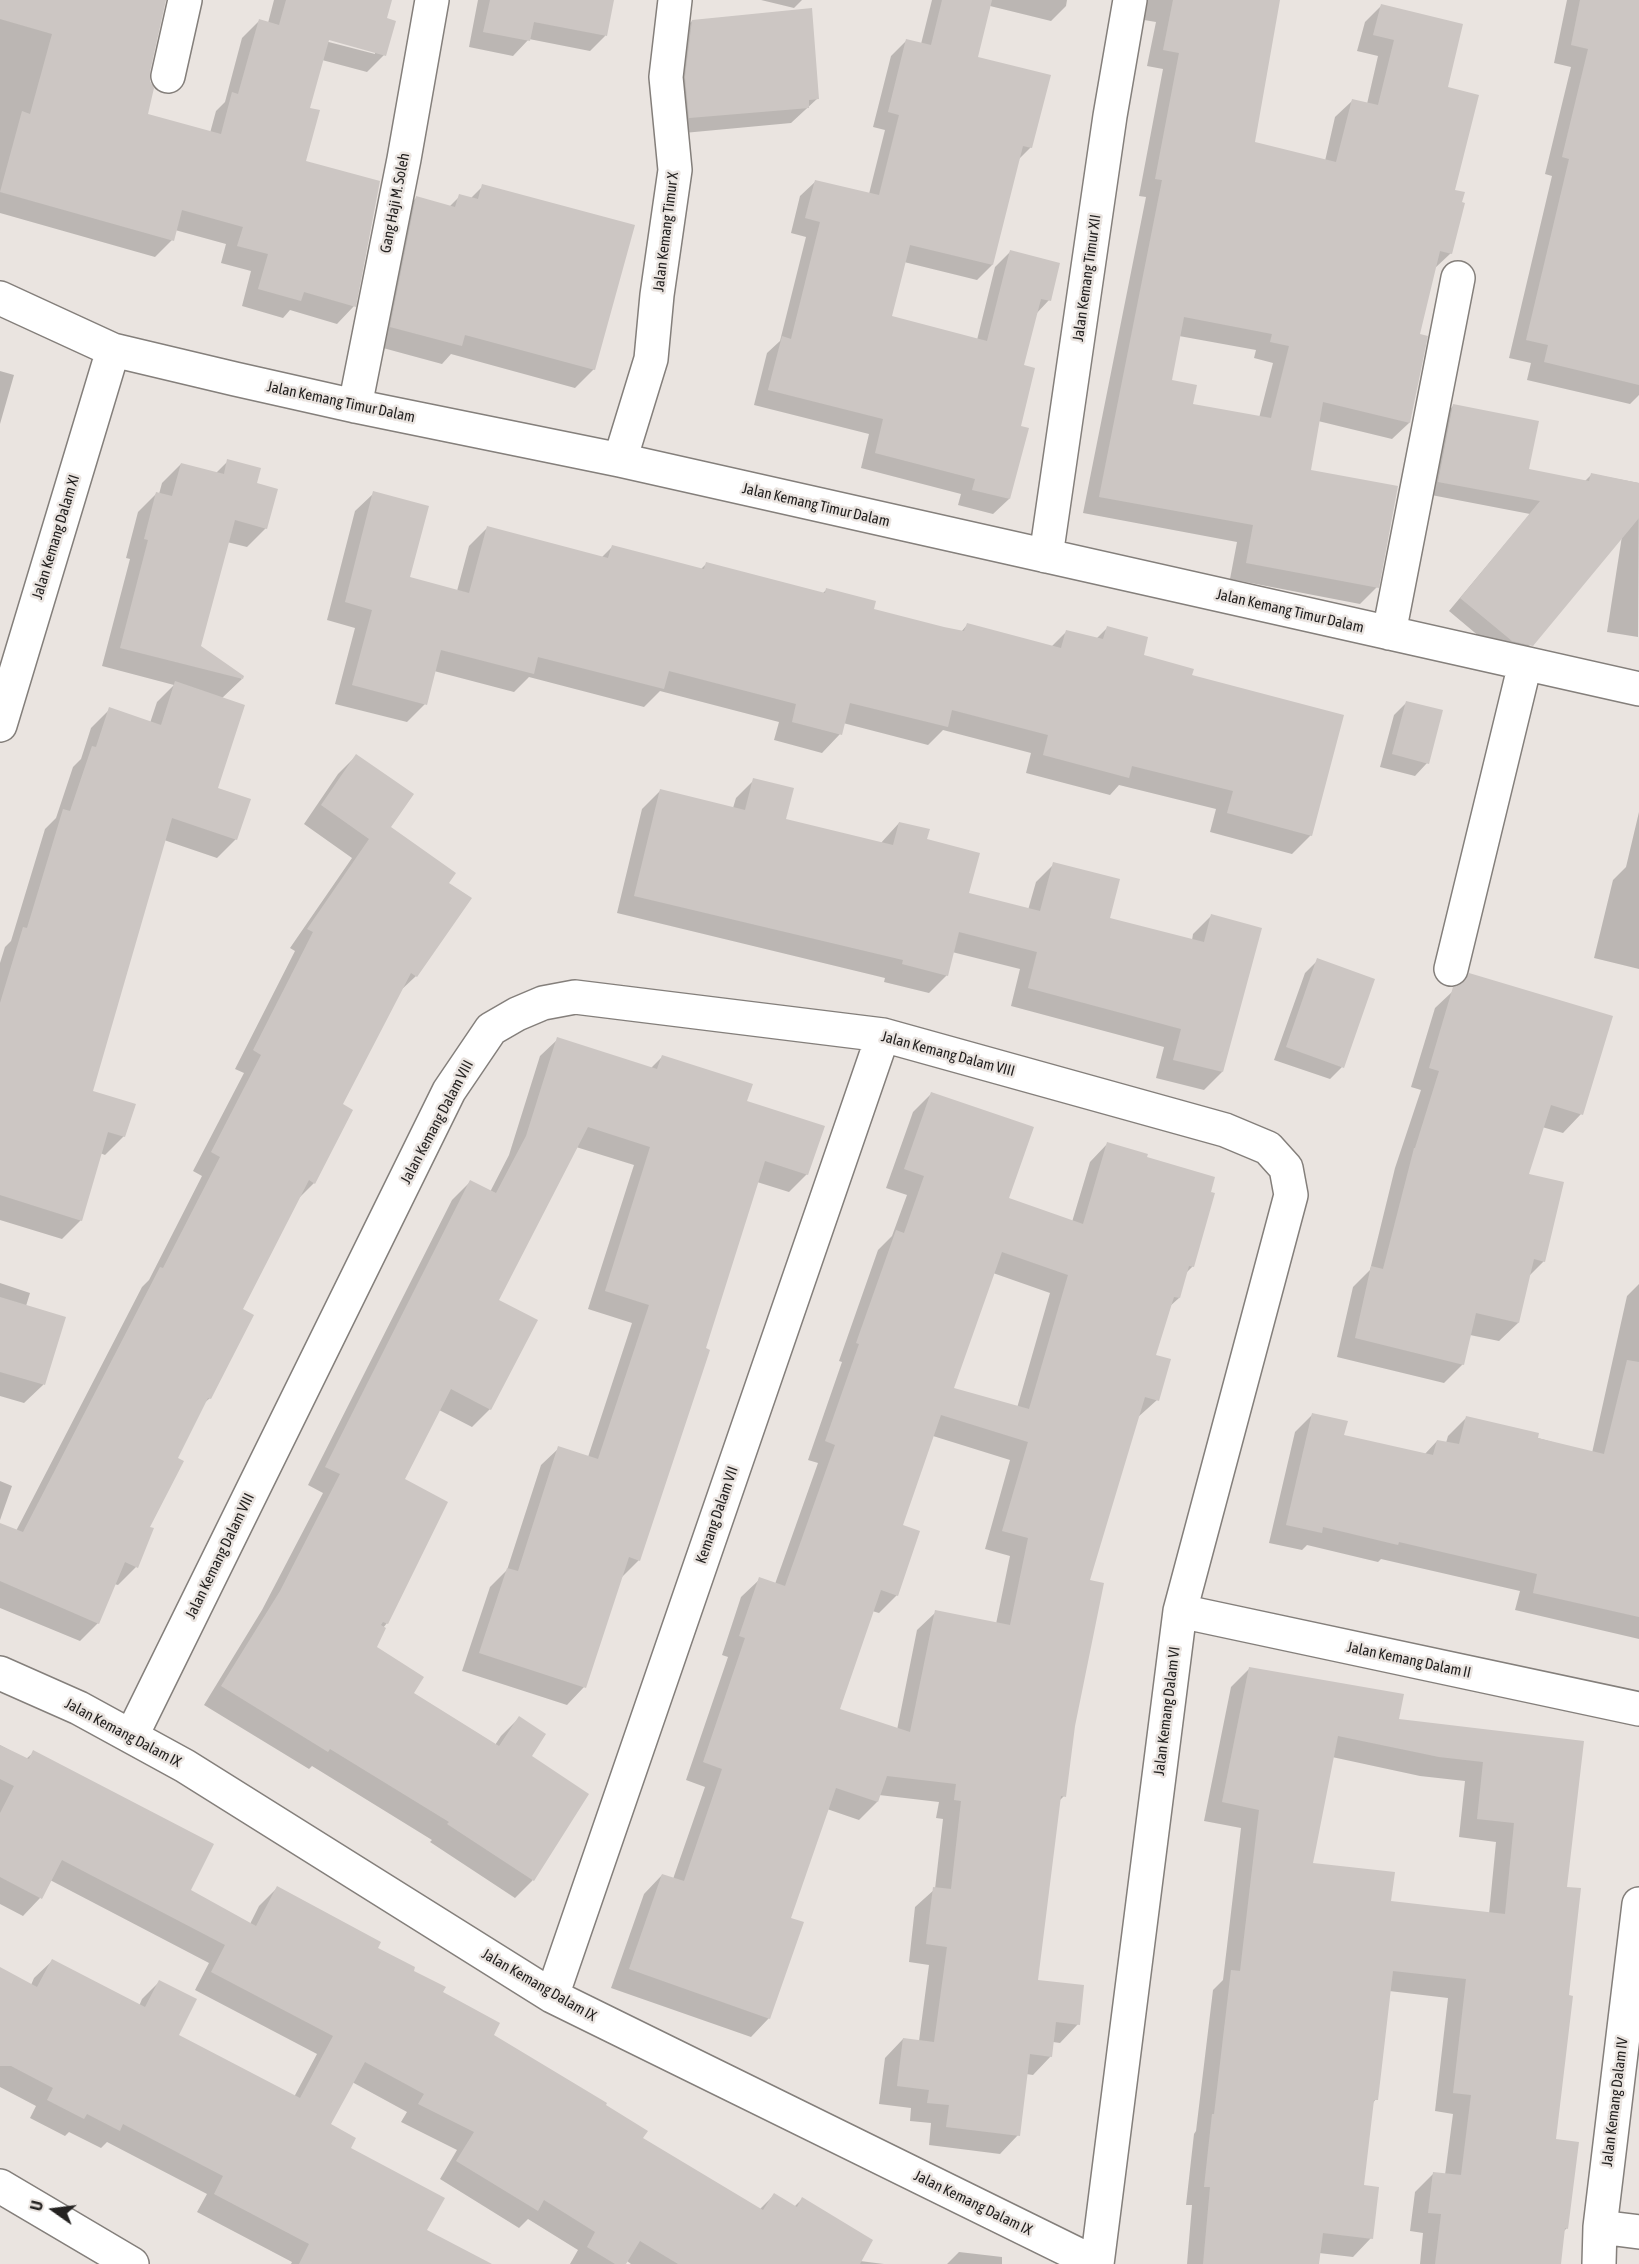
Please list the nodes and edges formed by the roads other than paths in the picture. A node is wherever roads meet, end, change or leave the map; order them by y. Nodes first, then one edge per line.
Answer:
1 (185, 0) edge
2 (432, 0) edge
3 (675, 0) edge
4 (1130, 0) edge
5 (168, 76) dead end
6 (1458, 278) dead end
7 (0, 298) edge
8 (113, 350) junction
9 (355, 406) junction
10 (620, 460) junction
11 (1046, 556) junction
12 (1389, 633) junction
13 (1525, 664) junction
14 (1639, 689) edge
15 (0, 725) edge
16 (1451, 969) dead end
17 (883, 1035) junction
18 (1286, 1168) joint
19 (1180, 1611) junction
20 (0, 1673) edge
21 (1639, 1709) edge
22 (132, 1735) junction
23 (1639, 1904) edge
24 (552, 1996) junction
25 (0, 2186) edge
26 (1600, 2227) junction
27 (1639, 2232) edge
28 (132, 2264) edge
29 (1097, 2264) edge
30 (1599, 2264) edge

1 - 5 street
2 - 9 street, Gang Haji M. Soleh
3 - 10 street, Jalan Kemang Timur X
4 - 11 street, Jalan Kemang Timur XII
6 - 12 street
7 - 8 street, Jalan Kemang Timur Dalam
8 - 9 street, Jalan Kemang Timur Dalam
8 - 15 street, Jalan Kemang Dalam XI
9 - 10 street, Jalan Kemang Timur Dalam
10 - 11 street, Jalan Kemang Timur Dalam
11 - 12 street, Jalan Kemang Timur Dalam
12 - 13 street, Jalan Kemang Timur Dalam
13 - 14 street, Jalan Kemang Timur Dalam
13 - 16 street
17 - 18 street, Jalan Kemang Dalam VIII
17 - 22 street, Jalan Kemang Dalam VIII
17 - 24 street, Kemang Dalam VII
18 - 19 street, Jalan Kemang Dalam VI
19 - 21 street, Jalan Kemang Dalam II
19 - 29 street, Jalan Kemang Dalam VI
20 - 22 street, Jalan Kemang Dalam IX
22 - 24 street, Jalan Kemang Dalam IX
23 - 26 street, Jalan Kemang Dalam IV
24 - 29 street, Jalan Kemang Dalam IX
25 - 28 street
26 - 27 street
26 - 30 street, Jalan Kemang Dalam IV

